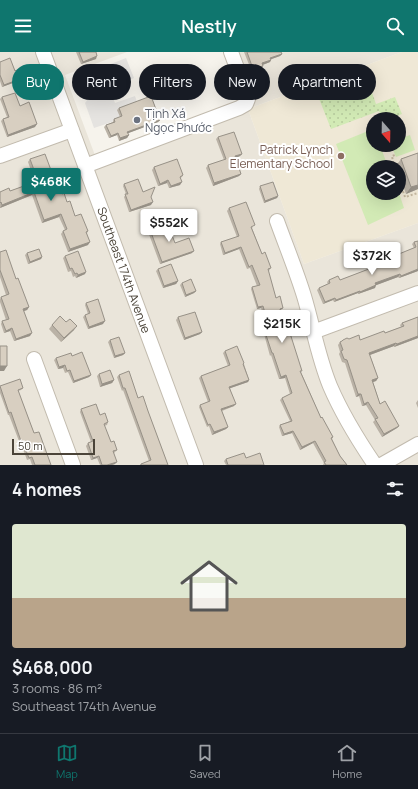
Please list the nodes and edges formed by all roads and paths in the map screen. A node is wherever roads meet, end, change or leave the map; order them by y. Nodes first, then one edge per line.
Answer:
1 (43, 52) edge
2 (231, 52) edge
3 (72, 130) junction
4 (395, 155) dead end
5 (0, 156) edge
6 (393, 160) edge
7 (85, 166) junction
8 (418, 192) edge
9 (406, 197) edge
10 (277, 221) dead end
11 (418, 294) edge
12 (313, 332) junction
13 (34, 359) dead end
14 (418, 444) edge
15 (73, 465) edge
16 (196, 465) edge
17 (375, 465) edge
18 (381, 465) edge

1 - 3 street, Southeast 174th Avenue
2 - 7 street
3 - 5 street
3 - 7 street, Southeast 174th Avenue
4 - 6 path
7 - 16 street, Southeast 174th Avenue
8 - 9 path
10 - 12 street
11 - 12 street
12 - 17 street
13 - 15 street
14 - 18 street

